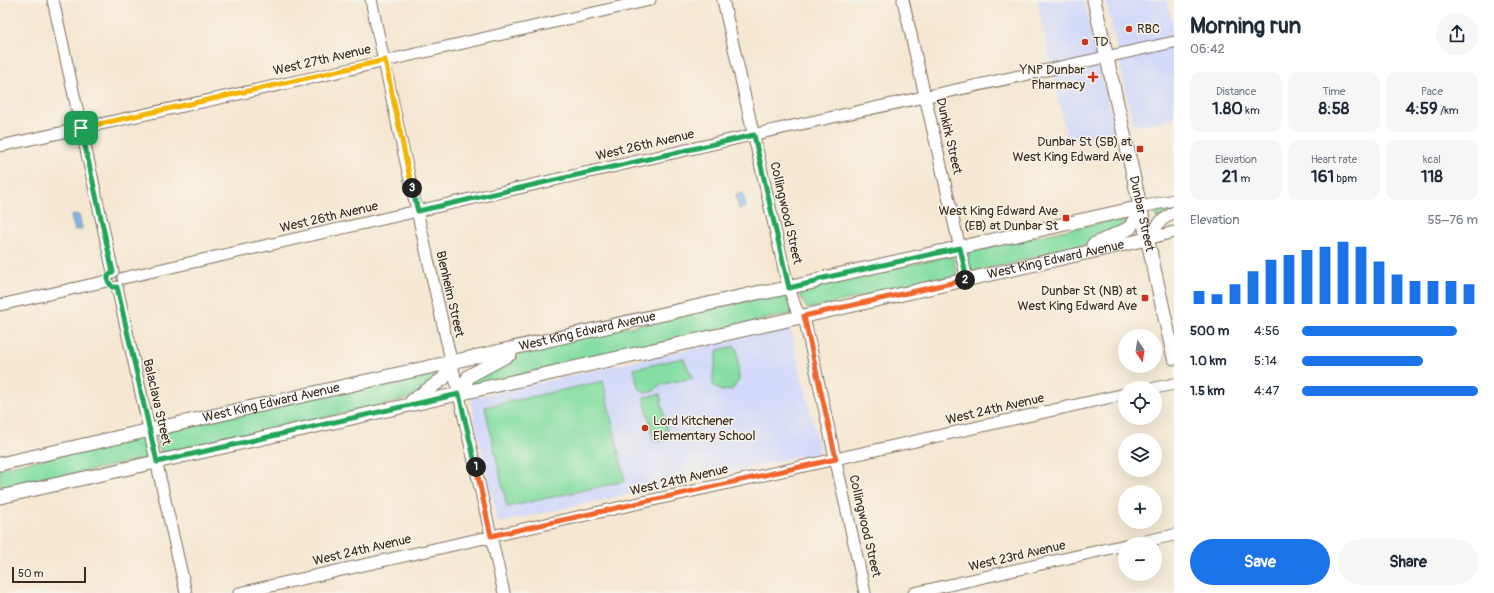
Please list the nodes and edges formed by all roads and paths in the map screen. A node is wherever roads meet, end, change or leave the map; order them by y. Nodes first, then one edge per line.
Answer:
1 (53, 0) edge
2 (371, 0) edge
3 (650, 0) edge
4 (723, 0) edge
5 (903, 0) edge
6 (1094, 0) edge
7 (1174, 42) edge
8 (1107, 57) junction
9 (385, 60) junction
10 (926, 98) junction
11 (81, 128) junction
12 (754, 135) junction
13 (0, 146) edge
14 (1174, 200) edge
15 (1141, 207) junction
16 (418, 211) junction
17 (1174, 212) edge
18 (1174, 232) edge
19 (1147, 239) junction
20 (960, 248) junction
21 (1088, 252) junction
22 (967, 279) junction
23 (112, 280) junction
24 (789, 288) junction
25 (0, 305) edge
26 (804, 316) junction
27 (537, 343) junction
28 (1174, 358) edge
29 (451, 361) junction
30 (1174, 384) edge
31 (1162, 387) edge
32 (459, 394) junction
33 (1118, 396) edge
34 (397, 408) junction
35 (149, 430) junction
36 (836, 459) junction
37 (157, 462) junction
38 (0, 464) edge
39 (0, 497) edge
40 (1174, 535) edge
41 (491, 536) junction
42 (1162, 538) edge
43 (1118, 547) edge
44 (186, 593) edge
45 (239, 593) edge
46 (504, 593) edge
47 (865, 593) edge
48 (914, 593) edge

1 - 11 street, Balaclava Street
2 - 9 street, Blenheim Street
3 - 9 street, West 27th Avenue
4 - 12 street, Collingwood Street
5 - 10 street, Dunkirk Street
6 - 8 main road, Dunbar Street
7 - 8 street, West 26th Avenue
8 - 10 street, West 26th Avenue
8 - 15 main road, Dunbar Street
9 - 11 street, West 27th Avenue
9 - 16 street, Blenheim Street
10 - 12 street, West 26th Avenue
10 - 20 street, Dunkirk Street
11 - 13 street, West 27th Avenue
11 - 23 street, Balaclava Street
12 - 16 street, West 26th Avenue
12 - 24 street, Collingwood Street
14 - 15 street, West King Edward Avenue
15 - 19 main road, Dunbar Street
15 - 20 main road, West King Edward Avenue
15 - 21 main road
16 - 23 street, West 26th Avenue
16 - 29 street, Blenheim Street
17 - 19 street
18 - 19 street, West King Edward Avenue
19 - 21 main road, West King Edward Avenue
19 - 28 main road, Dunbar Street
20 - 22 street, Dunkirk Street
20 - 24 main road, West King Edward Avenue
21 - 22 main road, West King Edward Avenue
22 - 26 main road, West King Edward Avenue
23 - 25 street
23 - 35 street, Balaclava Street
24 - 26 street, Collingwood Street
24 - 27 main road, West King Edward Avenue
26 - 32 main road, West King Edward Avenue
26 - 36 street, Collingwood Street
27 - 29 main road, West King Edward Avenue
27 - 32 main road
29 - 32 street, Blenheim Street
29 - 34 main road
29 - 35 main road, West King Edward Avenue
30 - 31 street
32 - 34 main road, West King Edward Avenue
32 - 41 street, Blenheim Street
33 - 36 street, West 24th Avenue
34 - 37 main road, West King Edward Avenue
35 - 37 street, Balaclava Street
35 - 38 main road, West King Edward Avenue
36 - 41 street, West 24th Avenue
36 - 47 street, Collingwood Street
37 - 39 main road, West King Edward Avenue
37 - 44 street, Balaclava Street
40 - 42 street
41 - 45 street, West 24th Avenue
41 - 46 street, Blenheim Street
43 - 48 street, West 23rd Avenue

